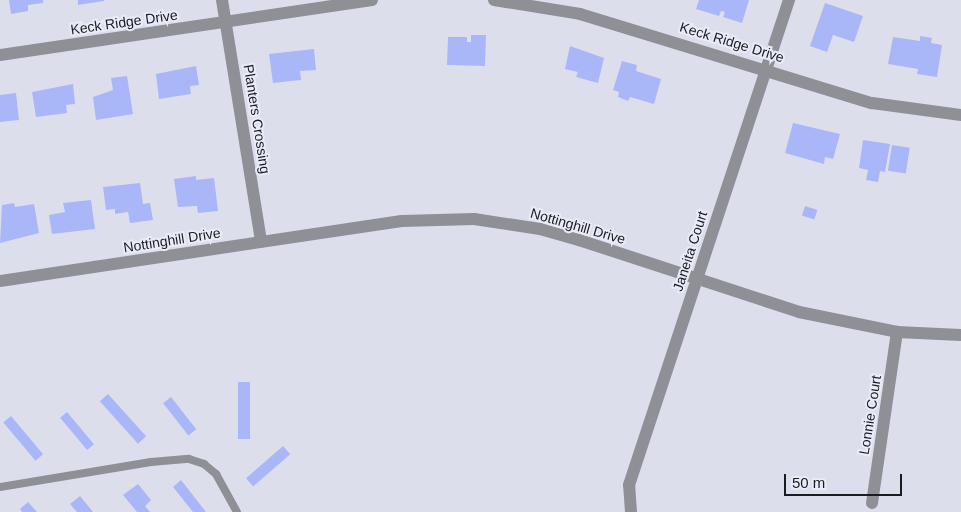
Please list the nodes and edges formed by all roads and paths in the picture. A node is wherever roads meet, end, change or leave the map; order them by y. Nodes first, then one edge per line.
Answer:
1 (222, 0) edge
2 (372, 0) edge
3 (494, 0) edge
4 (789, 0) edge
5 (226, 22) junction
6 (0, 55) edge
7 (766, 68) junction
8 (961, 115) edge
9 (261, 242) junction
10 (697, 279) junction
11 (0, 281) edge
12 (897, 332) junction
13 (961, 335) edge
14 (0, 487) edge
15 (872, 503) dead end
16 (237, 512) edge
17 (632, 512) edge

1 - 5 street, Planters Crossing
2 - 5 street, Keck Ridge Drive
3 - 7 street, Keck Ridge Drive
4 - 7 street, Janeita Court
5 - 6 street, Keck Ridge Drive
5 - 9 street, Planters Crossing
7 - 8 street, Keck Ridge Drive
7 - 10 street, Janeita Court
9 - 10 street, Nottinghill Drive
9 - 11 street, Nottinghill Drive
10 - 12 street, Nottinghill Drive
10 - 17 street, Janeita Court
12 - 13 street, Nottinghill Drive
12 - 15 street, Lonnie Court
14 - 16 lane

